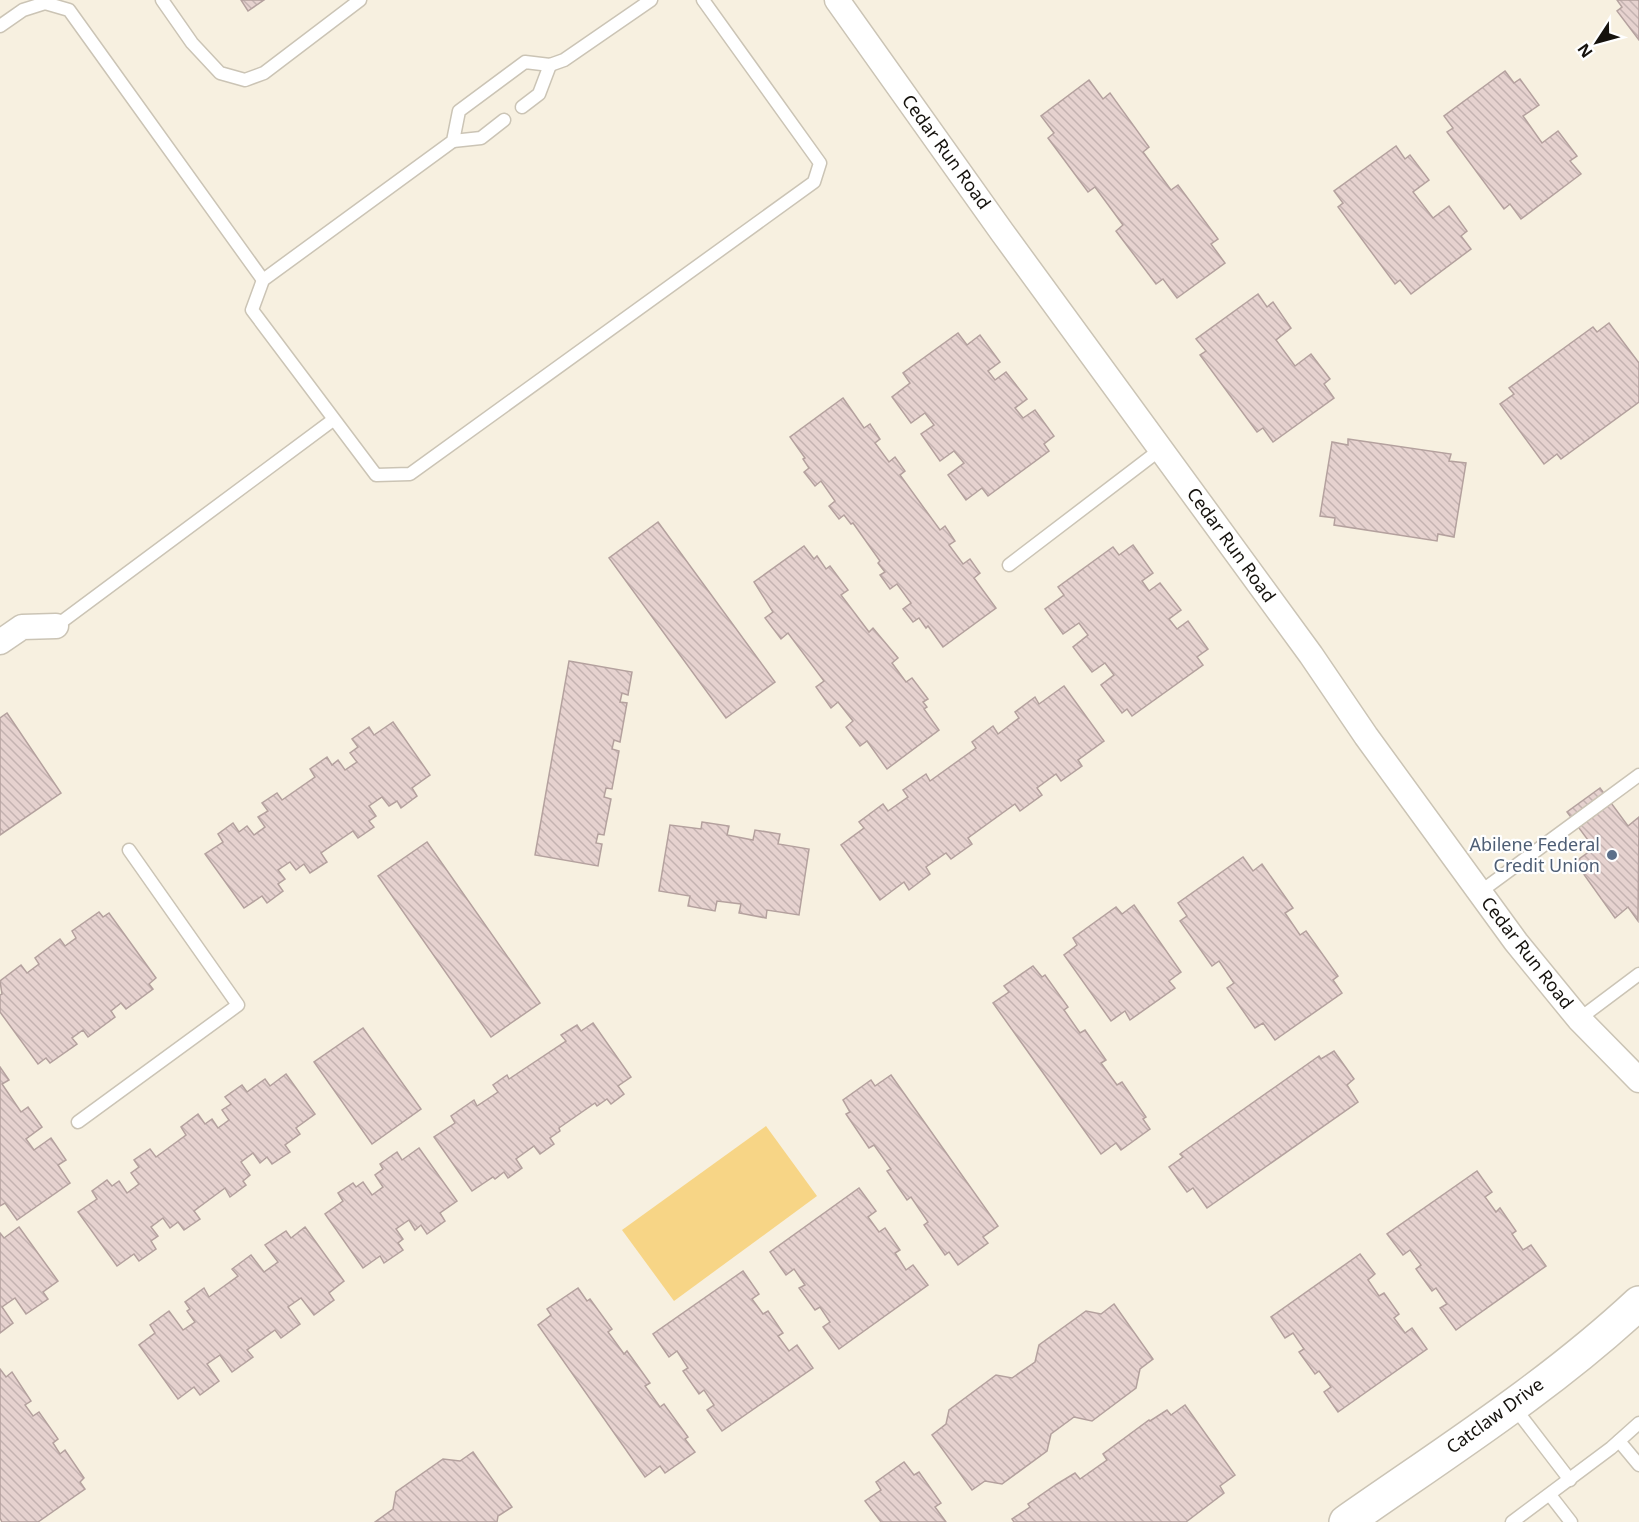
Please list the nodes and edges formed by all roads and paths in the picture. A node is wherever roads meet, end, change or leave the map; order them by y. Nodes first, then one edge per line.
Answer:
1 (162, 0) edge
2 (360, 0) edge
3 (651, 0) edge
4 (703, 0) edge
5 (837, 0) edge
6 (0, 26) edge
7 (550, 65) junction
8 (522, 107) dead end
9 (504, 120) dead end
10 (453, 141) junction
11 (263, 280) junction
12 (333, 420) junction
13 (1161, 449) junction
14 (1009, 565) dead end
15 (56, 626) joint
16 (0, 642) edge
17 (1639, 775) edge
18 (129, 850) dead end
19 (1480, 892) junction
20 (1639, 974) edge
21 (1579, 1019) junction
22 (1639, 1080) edge
23 (78, 1122) dead end
24 (1639, 1303) edge
25 (1513, 1405) junction
26 (1639, 1423) edge
27 (1619, 1441) junction
28 (1639, 1465) edge
29 (1570, 1480) junction
30 (1550, 1495) junction
31 (1346, 1522) edge
32 (1512, 1522) edge
33 (1570, 1522) edge

1 - 2 lane
3 - 7 lane
4 - 12 lane
5 - 13 street, Cedar Run Road
6 - 11 lane
7 - 8 lane
7 - 10 lane
9 - 10 lane
10 - 11 lane
11 - 12 lane
12 - 15 lane
13 - 14 lane
13 - 19 street, Cedar Run Road
15 - 16 street
17 - 19 lane
18 - 23 lane
19 - 21 street, Cedar Run Road
20 - 21 lane
21 - 22 street, Cedar Run Road
24 - 25 street, Catclaw Drive
25 - 29 lane
25 - 31 street, Catclaw Drive
26 - 27 lane
27 - 28 lane
27 - 29 lane
29 - 30 lane
30 - 32 lane
30 - 33 lane

